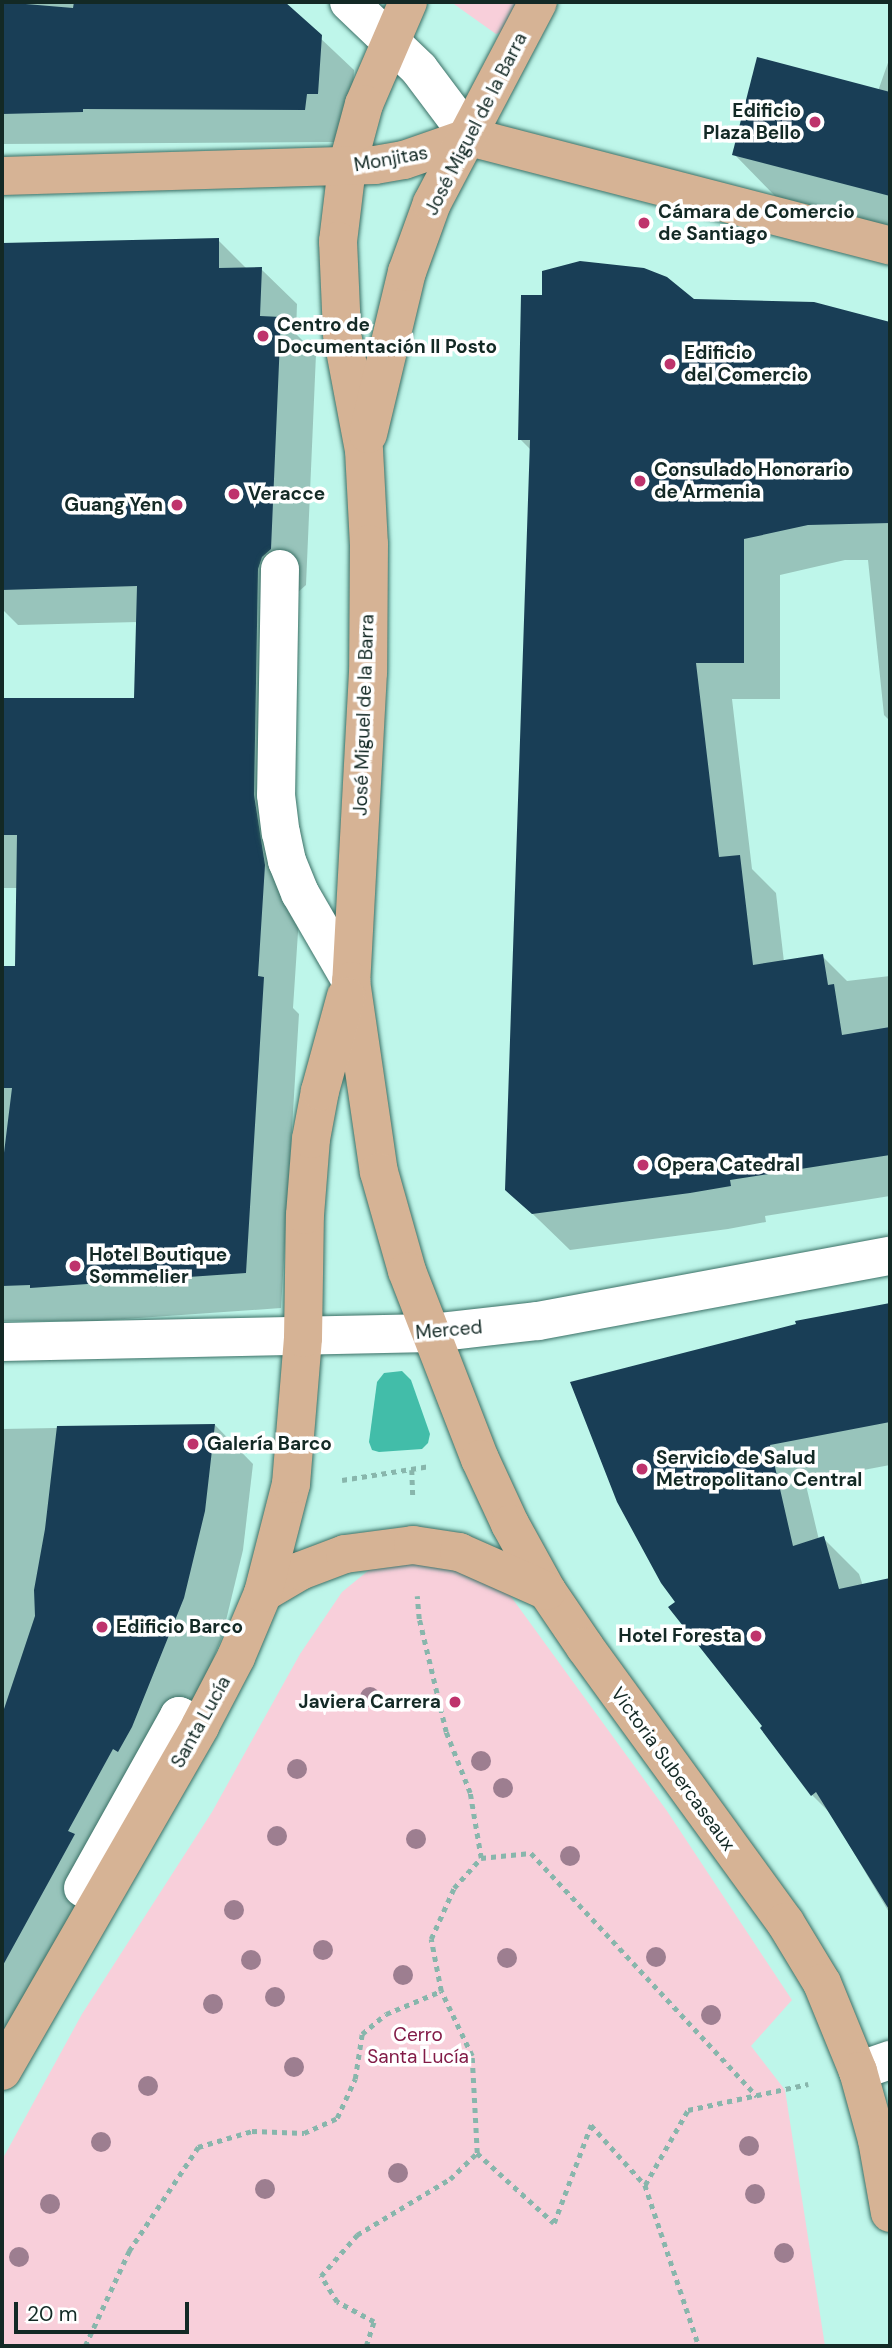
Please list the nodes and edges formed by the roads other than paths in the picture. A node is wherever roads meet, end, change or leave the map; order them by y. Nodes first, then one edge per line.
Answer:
1 (349, 2) edge
2 (408, 2) edge
3 (538, 2) edge
4 (390, 40) junction
5 (470, 137) junction
6 (347, 167) junction
7 (2, 176) edge
8 (890, 246) edge
9 (364, 450) junction
10 (280, 569) dead end
11 (351, 981) junction
12 (890, 1256) edge
13 (432, 1333) junction
14 (303, 1338) junction
15 (2, 1342) edge
16 (547, 1591) junction
17 (263, 1593) junction
18 (200, 1726) junction
19 (83, 1888) dead end
20 (874, 2066) edge
21 (2, 2071) edge
22 (890, 2213) edge

1 - 4 street
2 - 4 main road, José Miguel de la Barra
3 - 5 main road, José Miguel de la Barra
4 - 5 street
4 - 6 main road, José Miguel de la Barra
5 - 6 main road, Monjitas
5 - 8 main road
5 - 9 main road, José Miguel de la Barra
6 - 7 main road, Monjitas
6 - 9 main road, José Miguel de la Barra
9 - 11 main road, José Miguel de la Barra
10 - 11 street
11 - 13 main road, José Miguel de la Barra
11 - 14 main road, José Miguel de la Barra
12 - 13 street, Merced
13 - 14 street, Merced
13 - 16 main road, Victoria Subercaseaux
14 - 15 street, Merced
14 - 17 main road, Santa Lucía
16 - 17 main road
16 - 20 main road, Victoria Subercaseaux
17 - 18 main road, Santa Lucía
18 - 19 street
18 - 21 main road, Santa Lucía
20 - 22 main road, Victoria Subercaseaux

